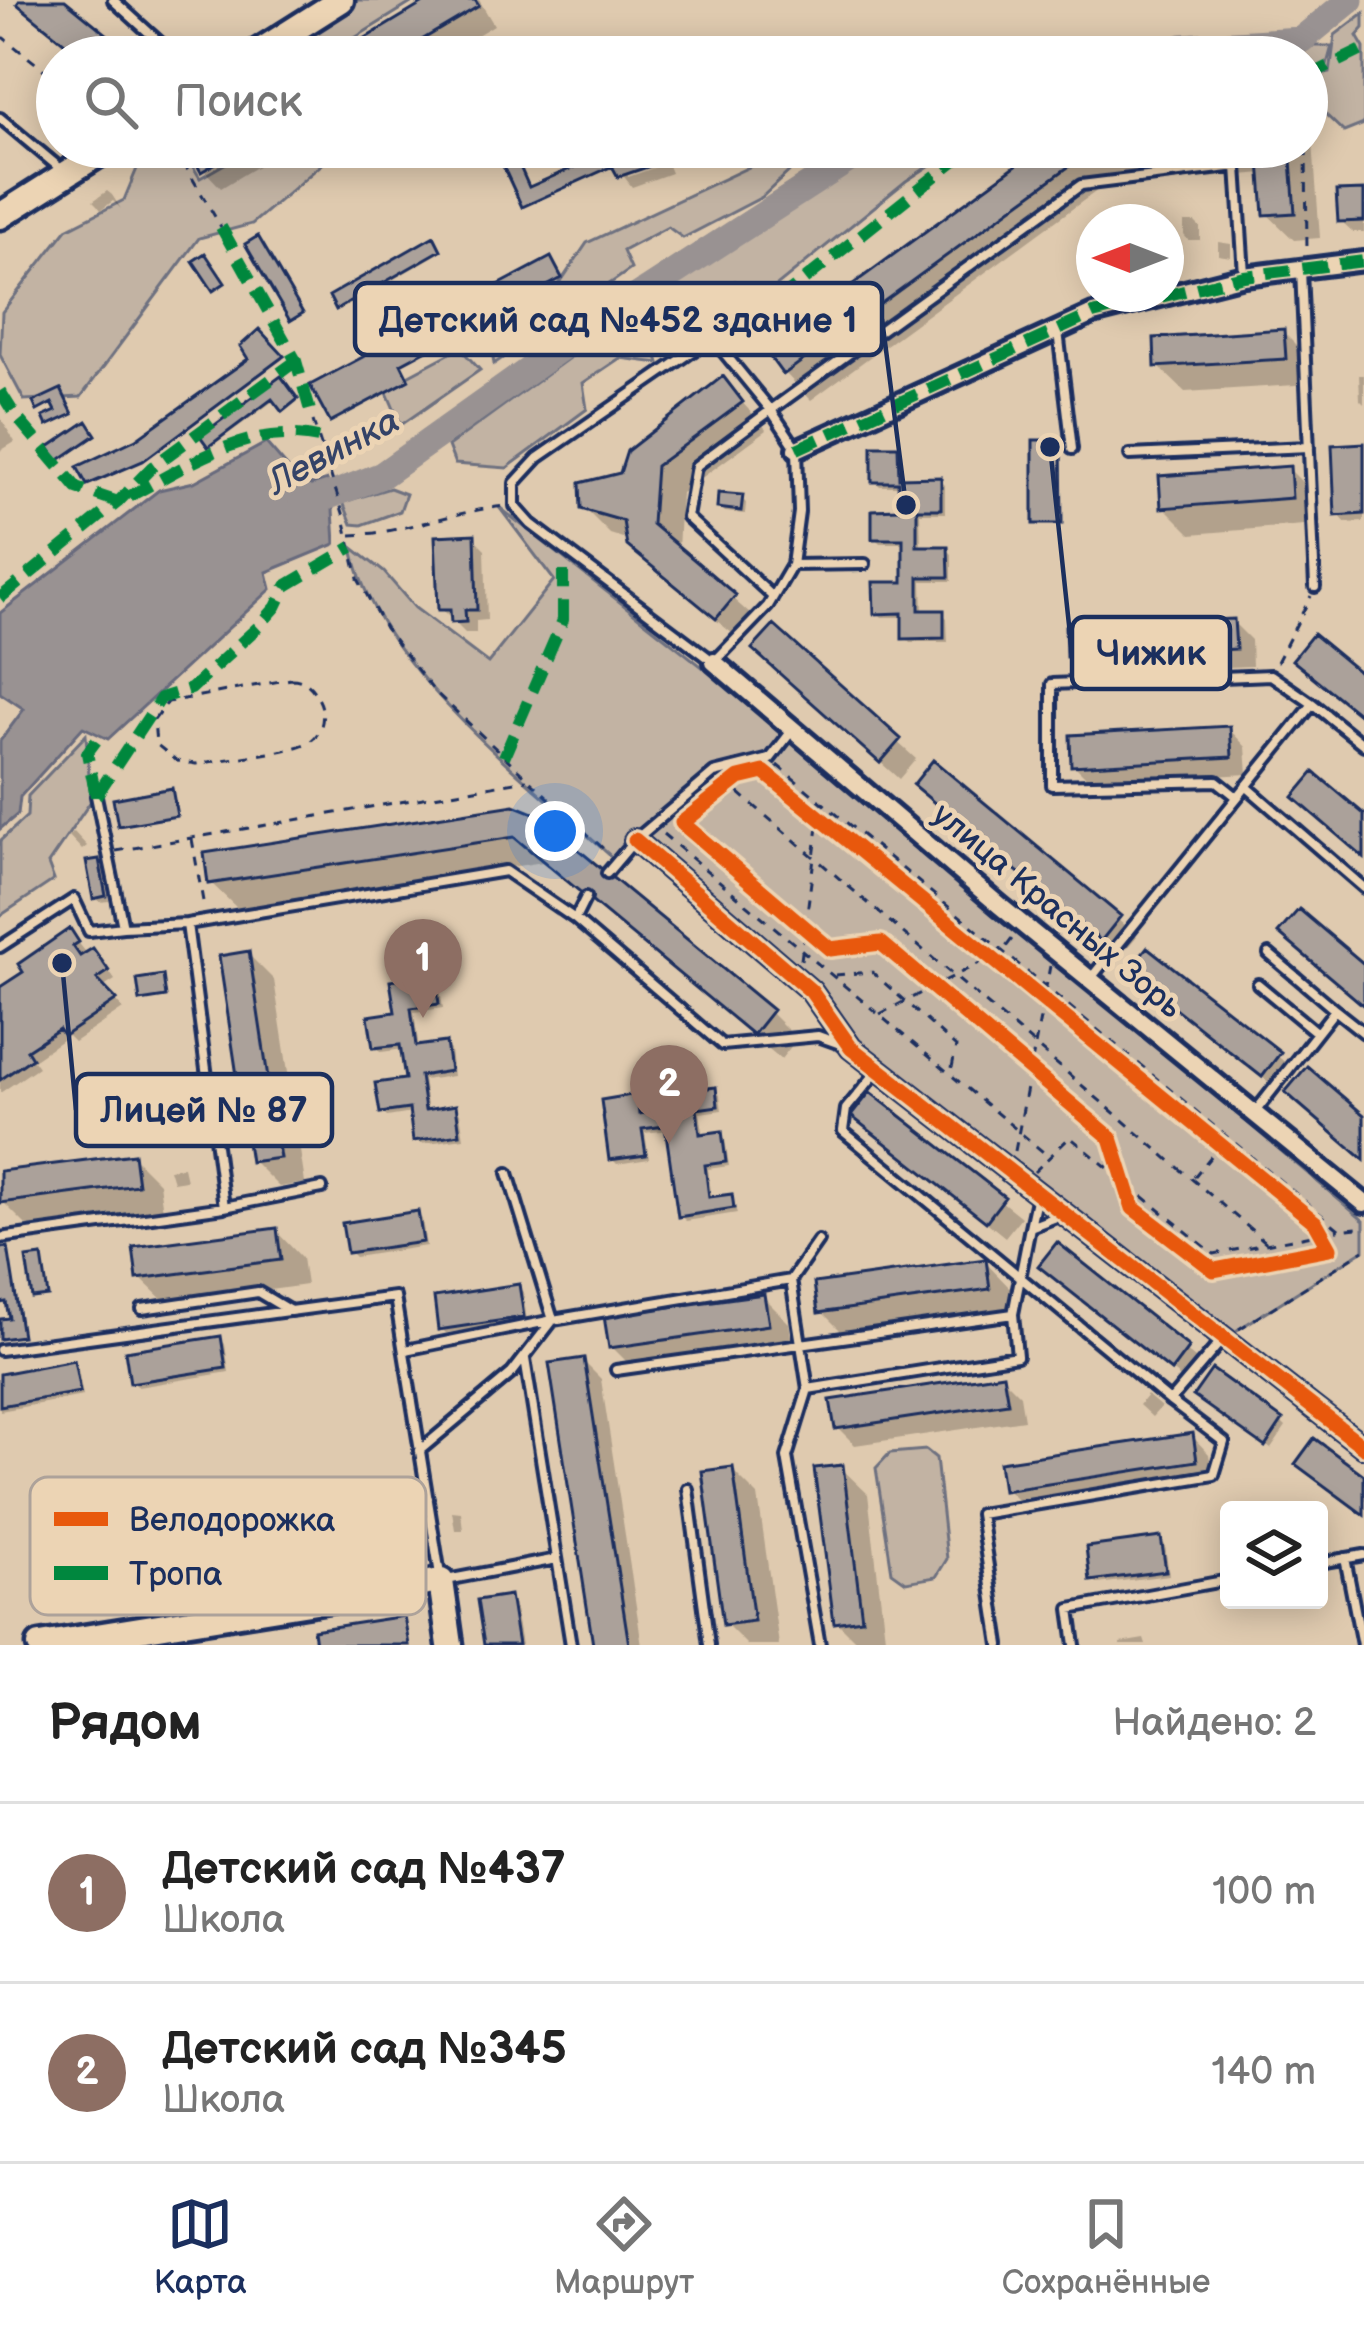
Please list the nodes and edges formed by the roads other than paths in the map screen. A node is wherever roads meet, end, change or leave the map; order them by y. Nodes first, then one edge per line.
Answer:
1 (113, 0) edge
2 (341, 0) edge
3 (153, 36) edge
4 (284, 36) edge
5 (0, 118) edge
6 (36, 148) edge
7 (60, 168) edge
8 (76, 168) edge
9 (1221, 168) edge
10 (1237, 168) edge
11 (67, 174) junction
12 (0, 216) edge
13 (1364, 261) edge
14 (1304, 268) junction
15 (1244, 276) junction
16 (1058, 329) junction
17 (771, 410) junction
18 (1309, 447) junction
19 (797, 448) junction
20 (1072, 449) dead end
21 (1130, 455) dead end
22 (865, 564) dead end
23 (792, 565) junction
24 (1315, 587) road end
25 (773, 597) junction
26 (714, 662) junction
27 (1313, 704) junction
28 (794, 729) junction
29 (1364, 746) edge
30 (1246, 786) junction
31 (96, 796) dead end
32 (1237, 797) junction
33 (635, 840) junction
34 (608, 873) dead end
35 (1364, 888) edge
36 (586, 897) dead end
37 (575, 919) junction
38 (187, 924) junction
39 (123, 927) junction
40 (0, 947) edge
41 (1269, 954) dead end
42 (1090, 979) junction
43 (1258, 984) dead end
44 (1335, 1010) junction
45 (1317, 1033) junction
46 (1364, 1033) edge
47 (851, 1048) junction
48 (879, 1069) junction
49 (1254, 1113) junction
50 (508, 1173) dead end
51 (1032, 1187) junction
52 (322, 1188) dead end
53 (1364, 1203) edge
54 (224, 1207) junction
55 (1066, 1213) junction
56 (1030, 1227) junction
57 (0, 1238) edge
58 (818, 1241) dead end
59 (1021, 1275) junction
60 (791, 1280) junction
61 (142, 1309) dead end
62 (290, 1310) junction
63 (1013, 1314) junction
64 (553, 1320) junction
65 (1223, 1339) junction
66 (800, 1346) junction
67 (0, 1350) edge
68 (405, 1350) junction
69 (524, 1358) junction
70 (616, 1370) dead end
71 (808, 1389) junction
72 (1170, 1401) junction
73 (1364, 1447) edge
74 (419, 1451) junction
75 (424, 1477) edge
76 (426, 1488) edge
77 (688, 1489) dead end
78 (428, 1498) joint
79 (1364, 1555) edge
80 (1345, 1558) junction
81 (557, 1559) junction
82 (1328, 1561) edge
83 (440, 1582) junction
84 (1220, 1582) edge
85 (426, 1584) edge
86 (229, 1615) edge
87 (40, 1645) edge
88 (450, 1645) edge
89 (571, 1645) edge
90 (709, 1645) edge
91 (820, 1645) edge
92 (1000, 1645) edge
93 (1075, 1645) edge
94 (1362, 1645) edge

1 - 3 lane
2 - 4 street
5 - 6 lane
7 - 11 lane
8 - 11 street
9 - 17 lane
10 - 15 lane
11 - 12 street
13 - 14 street
14 - 15 street
14 - 18 lane
15 - 16 street
16 - 19 street
16 - 20 lane
17 - 19 lane
17 - 25 lane
17 - 26 lane
18 - 21 lane
18 - 24 lane
19 - 23 lane
22 - 23 lane
23 - 25 lane
25 - 26 lane
26 - 28 street, улица Красных Зорь
27 - 29 lane
27 - 30 lane
27 - 32 lane
28 - 33 lane
28 - 42 street, улица Красных Зорь
30 - 32 lane
30 - 35 lane
31 - 39 lane
32 - 42 lane
33 - 34 lane
33 - 47 street
36 - 37 lane
37 - 38 lane
37 - 47 lane
38 - 39 lane
38 - 54 lane
39 - 40 lane
41 - 44 lane
42 - 49 street, улица Красных Зорь
43 - 45 lane
44 - 45 lane
44 - 46 lane
45 - 49 lane
47 - 48 street
48 - 51 street
48 - 59 lane
49 - 53 street, улица Красных Зорь
50 - 64 lane
51 - 55 street
51 - 56 lane
52 - 54 lane
54 - 57 lane
55 - 56 lane
55 - 65 street
56 - 59 lane
58 - 60 lane
59 - 63 lane
59 - 72 lane
60 - 64 lane
60 - 66 lane
61 - 62 lane
62 - 67 lane
62 - 68 lane
63 - 66 lane
63 - 71 lane
64 - 68 lane
64 - 69 lane
65 - 72 lane
65 - 73 street
66 - 70 lane
66 - 71 lane
68 - 74 lane
69 - 74 lane
69 - 81 lane
71 - 91 lane
72 - 92 lane
74 - 75 lane
76 - 78 lane
77 - 90 lane
78 - 83 lane
79 - 80 lane
80 - 82 lane
80 - 94 lane
81 - 83 lane
81 - 89 lane
83 - 85 street
83 - 88 street
84 - 93 lane
86 - 87 street

